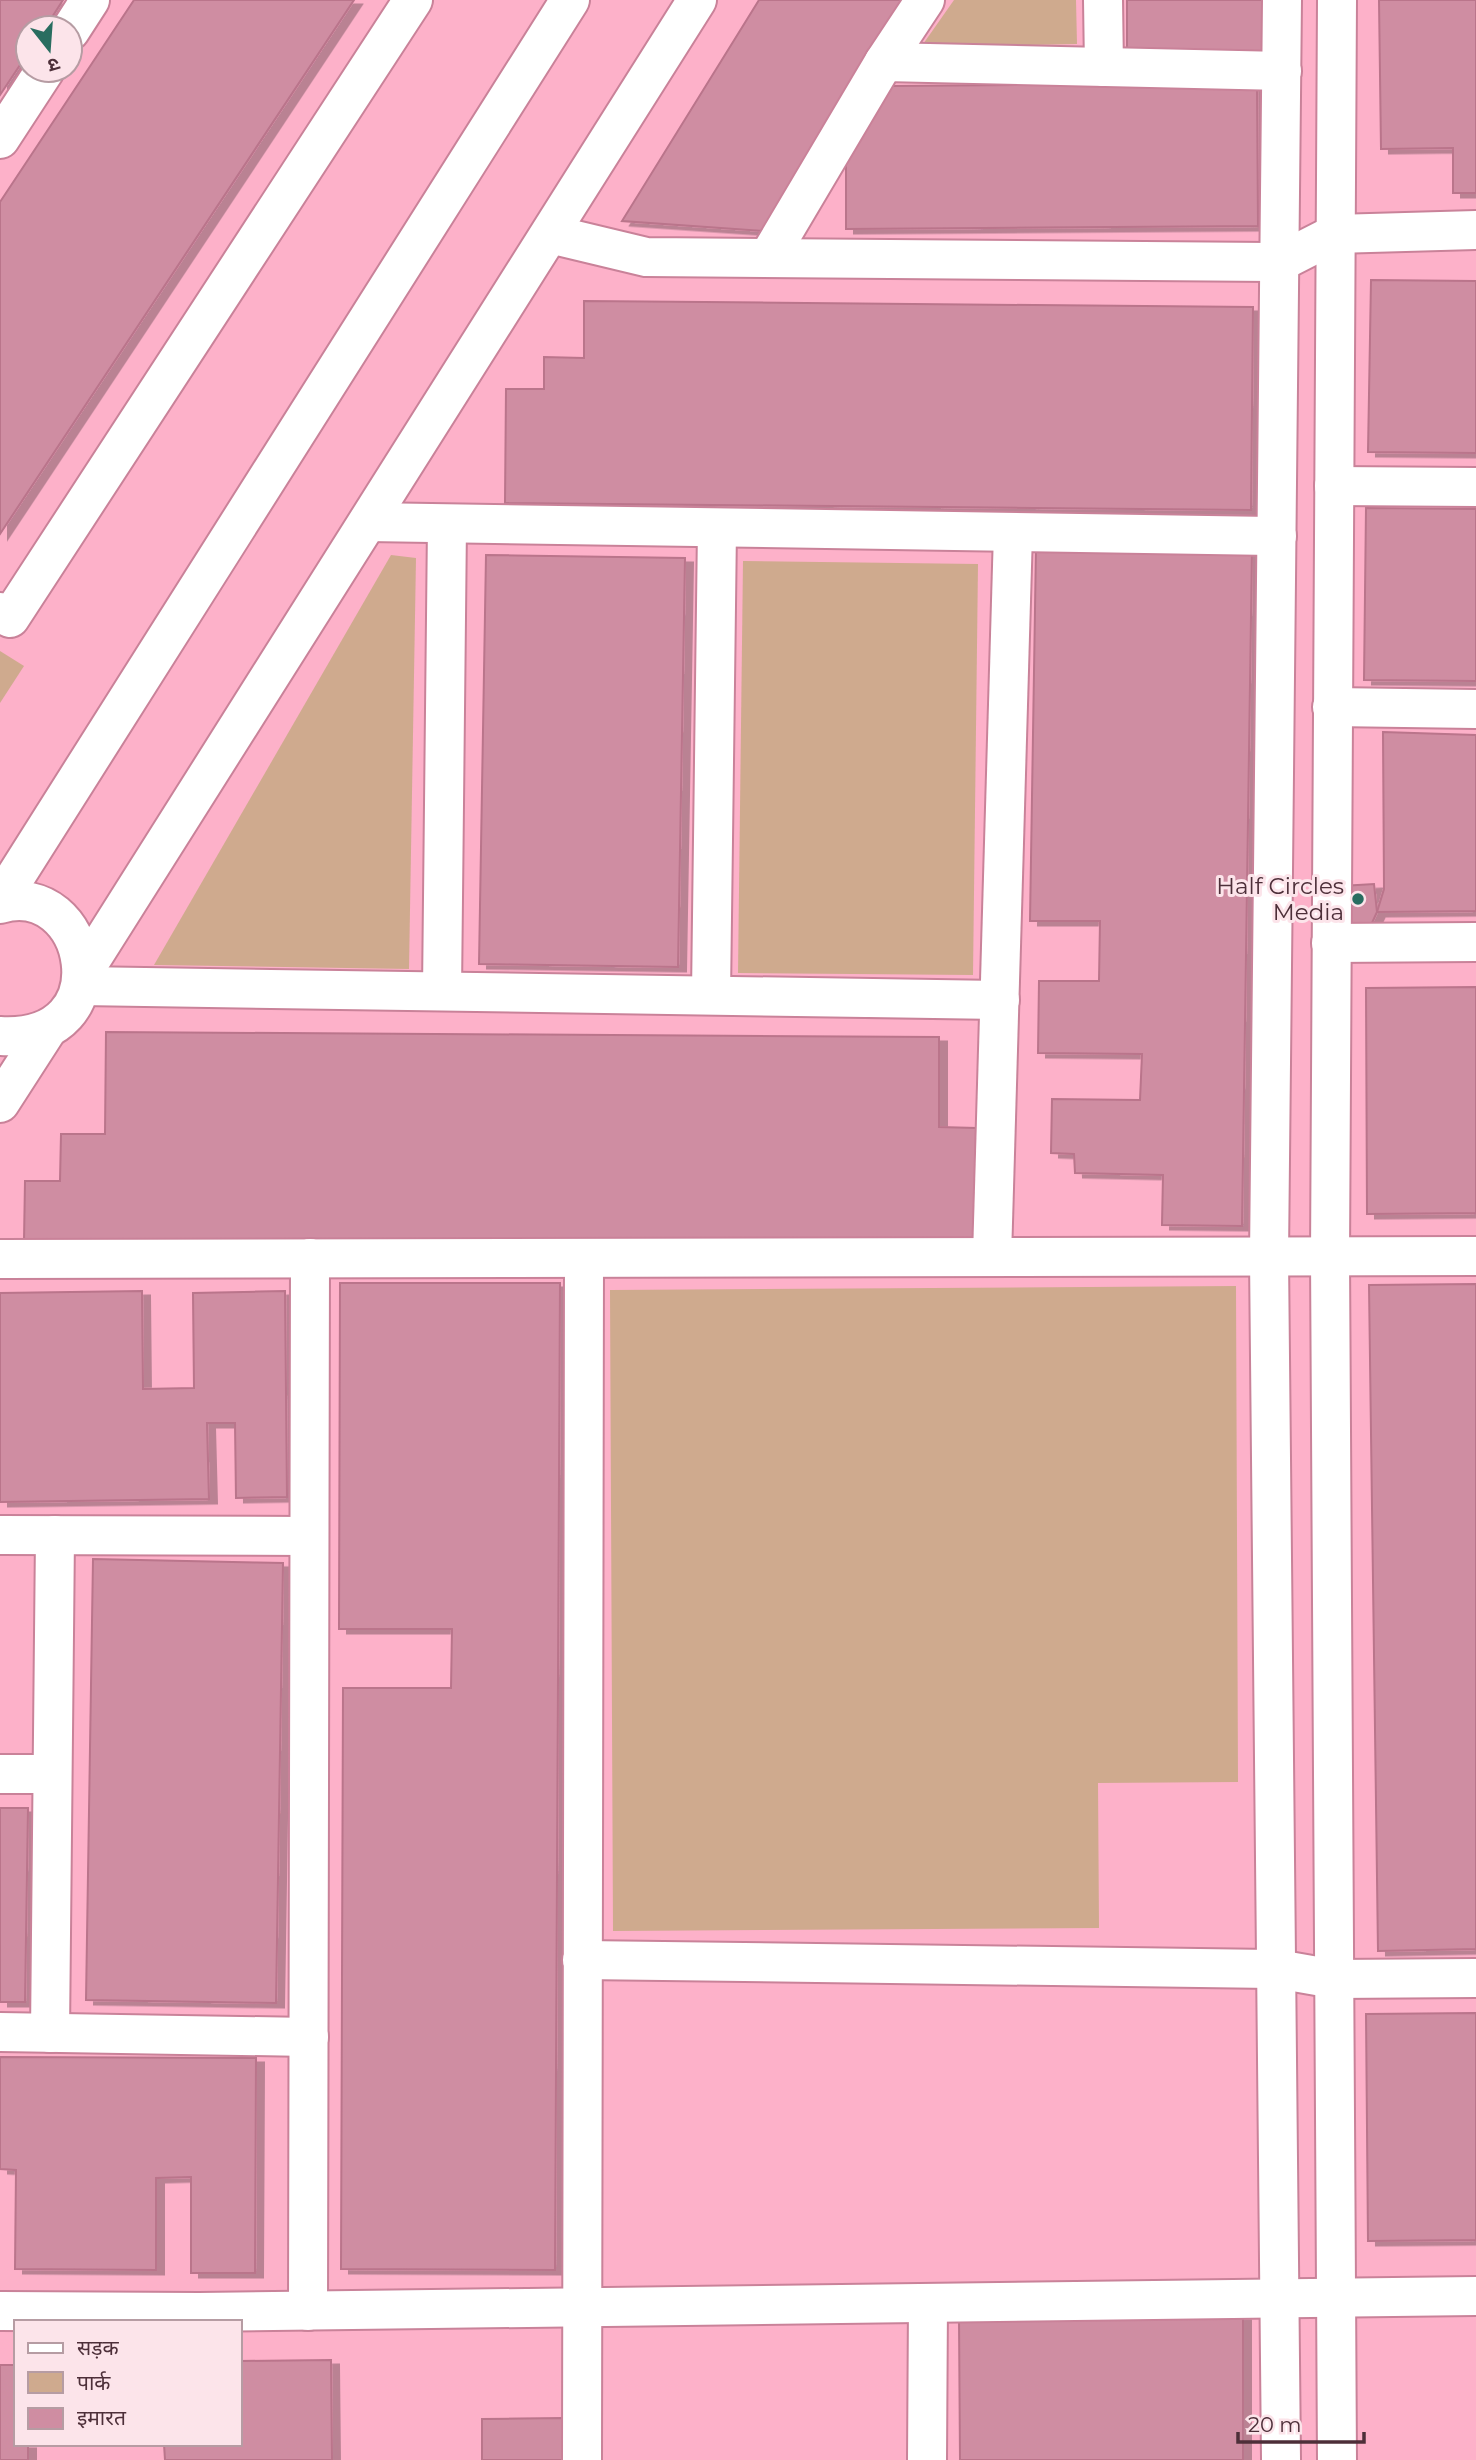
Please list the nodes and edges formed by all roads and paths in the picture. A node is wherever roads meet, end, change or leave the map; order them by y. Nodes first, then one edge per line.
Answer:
1 (412, 0) edge
2 (570, 0) edge
3 (698, 0) edge
4 (925, 0) edge
5 (1103, 0) edge
6 (1282, 0) edge
7 (1337, 0) edge
8 (884, 62) junction
9 (1104, 67) junction
10 (1282, 71) junction
11 (36, 84) edge
12 (0, 139) edge
13 (1476, 230) edge
14 (550, 234) junction
15 (1335, 234) junction
16 (768, 258) junction
17 (1280, 262) junction
18 (1334, 486) junction
19 (1476, 487) edge
20 (368, 522) junction
21 (447, 524) junction
22 (718, 528) junction
23 (1013, 532) junction
24 (1277, 536) junction
25 (0, 612) edge
26 (1332, 707) junction
27 (1476, 709) edge
28 (0, 903) edge
29 (1331, 943) junction
30 (1476, 943) edge
31 (81, 980) junction
32 (442, 991) junction
33 (710, 995) junction
34 (1000, 1000) junction
35 (47, 1030) junction
36 (0, 1036) edge
37 (0, 1103) edge
38 (1330, 1256) junction
39 (1476, 1256) edge
40 (992, 1257) junction
41 (1269, 1257) junction
42 (310, 1258) junction
43 (584, 1258) junction
44 (0, 1259) edge
45 (0, 1535) edge
46 (55, 1535) junction
47 (309, 1536) junction
48 (0, 1774) edge
49 (52, 1774) junction
50 (582, 1960) junction
51 (1277, 1969) junction
52 (1476, 1978) edge
53 (1334, 1979) junction
54 (0, 2032) edge
55 (50, 2033) junction
56 (309, 2037) junction
57 (1476, 2296) edge
58 (1335, 2298) junction
59 (1280, 2299) junction
60 (928, 2303) junction
61 (581, 2307) junction
62 (0, 2311) edge
63 (308, 2311) junction
64 (582, 2460) edge
65 (927, 2460) edge
66 (1281, 2460) edge
67 (1337, 2460) edge

1 - 25 street
2 - 28 street
3 - 14 street
4 - 8 street
5 - 9 street
6 - 10 street
7 - 15 street
8 - 9 street
8 - 16 street
9 - 10 street
10 - 17 street
11 - 12 street
13 - 15 street
14 - 16 street
14 - 20 street
15 - 17 street
15 - 18 street
16 - 17 street
17 - 24 street
18 - 19 street
18 - 26 street
20 - 21 street
20 - 31 street
21 - 22 street
21 - 32 street
22 - 23 street
22 - 33 street
23 - 24 street
23 - 34 street
24 - 41 street
26 - 27 street
26 - 29 street
28 - 31 street
29 - 30 street
29 - 38 street
31 - 32 street
31 - 35 street
32 - 33 street
33 - 34 street
34 - 40 street
35 - 36 street
35 - 37 street
38 - 39 street
38 - 41 street
38 - 53 street
40 - 41 street
40 - 43 street
41 - 51 street
42 - 43 street
42 - 44 street
42 - 47 street
43 - 50 street
45 - 46 street
46 - 47 street
46 - 49 street
47 - 56 street
48 - 49 street
49 - 55 street
50 - 51 street
50 - 61 street
51 - 53 street
51 - 59 street
52 - 53 street
53 - 58 street
54 - 55 street
55 - 56 street
56 - 63 street
57 - 58 street
58 - 59 street
58 - 67 street
59 - 60 street
59 - 66 street
60 - 61 street
60 - 65 street
61 - 63 street
61 - 64 street
62 - 63 street

